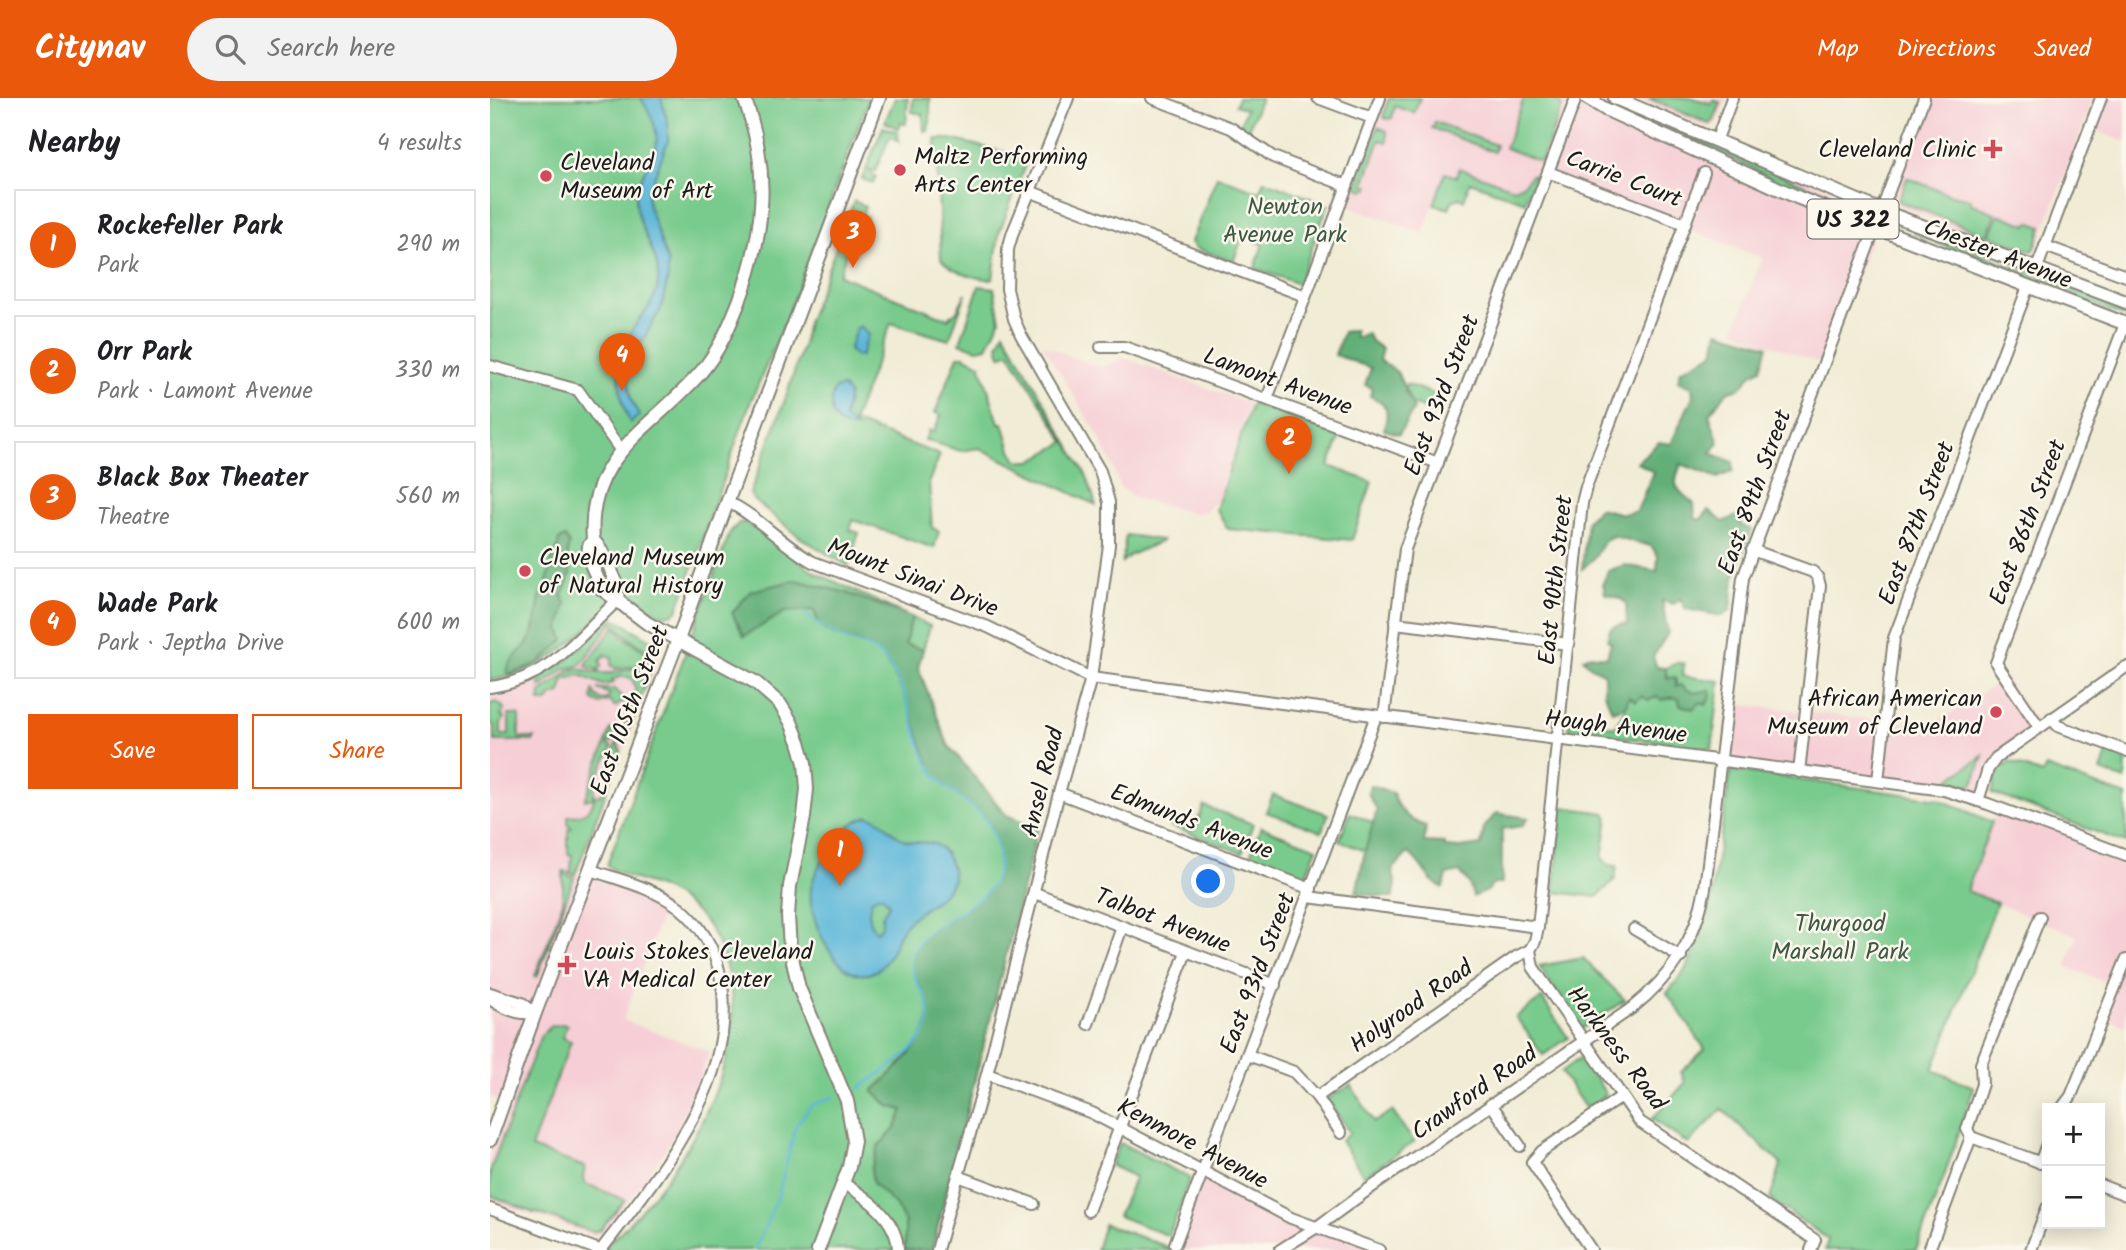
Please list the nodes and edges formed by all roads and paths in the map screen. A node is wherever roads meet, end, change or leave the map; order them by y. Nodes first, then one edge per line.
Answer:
1 (744, 98) edge
2 (879, 98) edge
3 (1068, 98) edge
4 (1152, 98) edge
5 (1318, 98) edge
6 (1380, 98) edge
7 (1576, 98) edge
8 (1587, 98) edge
9 (1615, 98) edge
10 (1732, 98) edge
11 (1924, 98) edge
12 (2101, 98) edge
13 (1372, 118) junction
14 (1717, 139) junction
15 (1548, 172) junction
16 (1704, 173) dead end
17 (1347, 186) junction
18 (1030, 191) junction
19 (1882, 211) junction
20 (1685, 223) junction
21 (1875, 228) junction
22 (2045, 246) junction
23 (2037, 268) junction
24 (2126, 276) edge
25 (2028, 287) junction
26 (1305, 296) junction
27 (2126, 302) edge
28 (2126, 324) edge
29 (1101, 347) dead end
30 (490, 366) edge
31 (1267, 399) junction
32 (621, 451) junction
33 (1438, 463) junction
34 (728, 502) junction
35 (1752, 550) junction
36 (618, 600) junction
37 (1395, 623) junction
38 (678, 640) junction
39 (1569, 644) junction
40 (2126, 667) edge
41 (1091, 678) junction
42 (490, 687) edge
43 (1380, 716) junction
44 (2051, 718) junction
45 (2039, 727) junction
46 (1558, 740) junction
47 (2126, 751) edge
48 (1722, 760) junction
49 (1799, 772) junction
50 (1878, 782) junction
51 (1059, 793) junction
52 (1979, 801) junction
53 (2126, 855) edge
54 (591, 870) junction
55 (1035, 893) junction
56 (1309, 893) junction
57 (2040, 916) dead end
58 (1122, 927) junction
59 (1538, 927) junction
60 (1634, 929) dead end
61 (1530, 950) junction
62 (1186, 952) junction
63 (1681, 957) junction
64 (2126, 960) edge
65 (1275, 985) junction
66 (490, 993) edge
67 (490, 999) edge
68 (535, 1013) junction
69 (1088, 1024) dead end
70 (1583, 1042) junction
71 (1248, 1055) junction
72 (987, 1074) junction
73 (1622, 1096) junction
74 (1317, 1097) junction
75 (2066, 1103) edge
76 (1491, 1104) junction
77 (1119, 1127) junction
78 (1341, 1133) dead end
79 (1971, 1137) junction
80 (490, 1140) edge
81 (1520, 1146) dead end
82 (2042, 1163) edge
83 (1204, 1171) junction
84 (958, 1176) junction
85 (843, 1183) junction
86 (2105, 1187) edge
87 (2126, 1195) edge
88 (1034, 1204) dead end
89 (490, 1209) edge
90 (1088, 1211) dead end
91 (2042, 1221) edge
92 (1317, 1227) junction
93 (1175, 1244) dead end
94 (1813, 1245) edge
95 (600, 1250) edge
96 (818, 1250) edge
97 (898, 1250) edge
98 (937, 1250) edge
99 (1280, 1250) edge
100 (1379, 1250) edge
101 (1591, 1250) edge
102 (1929, 1250) edge
103 (2031, 1250) edge

1 - 32 main road
2 - 34 main road, East 105th Street
3 - 18 street, Ansel Road
4 - 17 street
5 - 13 street
6 - 13 street
7 - 15 street, East 93rd Street
8 - 21 main road, Chester Avenue / US 322
9 - 14 main road, Chester Avenue / US 322
10 - 14 street
11 - 19 street, East 89th Street
12 - 22 street
13 - 17 street
14 - 19 main road, Chester Avenue / US 322
15 - 20 street, Carrie Court
15 - 33 street, East 93rd Street
16 - 20 street, East 90th Street
17 - 26 street
18 - 26 street
18 - 41 street, Ansel Road
19 - 21 street, East 89th Street
19 - 23 main road, Chester Avenue / US 322
20 - 39 street, East 90th Street
21 - 25 main road, Chester Avenue / US 322
21 - 35 street, East 89th Street
22 - 23 street
22 - 24 street
23 - 27 main road, Chester Avenue / US 322
25 - 28 main road, Chester Avenue / US 322
25 - 50 street, East 87th Street
26 - 31 street
28 - 45 street, East 86th Street
29 - 31 street, Lamont Avenue
30 - 32 street
31 - 33 street, Lamont Avenue
32 - 36 main road
33 - 37 street, East 93rd Street
34 - 38 main road, East 105th Street
34 - 41 street, Mount Sinai Drive
35 - 48 street, East 89th Street
35 - 49 street
36 - 38 main road
36 - 42 street
37 - 39 street
37 - 43 street, East 93rd Street
38 - 54 main road, East 105th Street
38 - 85 main road
39 - 46 street, East 90th Street
40 - 44 street
41 - 43 street, Hough Avenue
41 - 51 street, Ansel Road
43 - 46 street, Hough Avenue
43 - 56 street, East 93rd Street
44 - 45 street
44 - 47 street
45 - 52 street
46 - 48 street, Hough Avenue
46 - 59 street, East 90th Street
48 - 49 street, Hough Avenue
48 - 63 street, East 89th Street
49 - 50 street, Hough Avenue
50 - 52 street, Hough Avenue
51 - 55 street, Ansel Road
51 - 56 street, Edmunds Avenue
52 - 53 street, Hough Avenue
54 - 68 main road, East 105th Street
54 - 95 street
55 - 58 street, Talbot Avenue
55 - 72 street, Ansel Road
56 - 59 street, Edmunds Avenue
56 - 65 street, East 93rd Street
57 - 79 street
58 - 62 street, Talbot Avenue
58 - 69 street
59 - 61 street
60 - 63 street
61 - 70 street, Harkness Road
61 - 74 street, Holyrood Road
62 - 65 street, Talbot Avenue
62 - 77 street
63 - 70 street, Crawford Road
64 - 75 street
65 - 71 street, East 93rd Street
66 - 68 street
67 - 68 street
68 - 80 main road, East 105th Street
70 - 73 street, Harkness Road
70 - 76 street, Crawford Road
71 - 74 street
71 - 83 street, East 93rd Street
72 - 77 street, Kenmore Avenue
72 - 84 street, Ansel Road
73 - 94 street, Harkness Road
73 - 101 street
74 - 78 street
76 - 81 street
76 - 92 street, Crawford Road
77 - 83 street, Kenmore Avenue
77 - 90 street
79 - 82 street
79 - 102 street
83 - 92 street, Kenmore Avenue
83 - 93 street, East 93rd Street
84 - 88 street
84 - 98 street, Ansel Road
85 - 96 main road
85 - 97 street
86 - 87 street
89 - 95 street
91 - 103 street
92 - 99 street, Crawford Road
92 - 100 street, Kenmore Avenue

